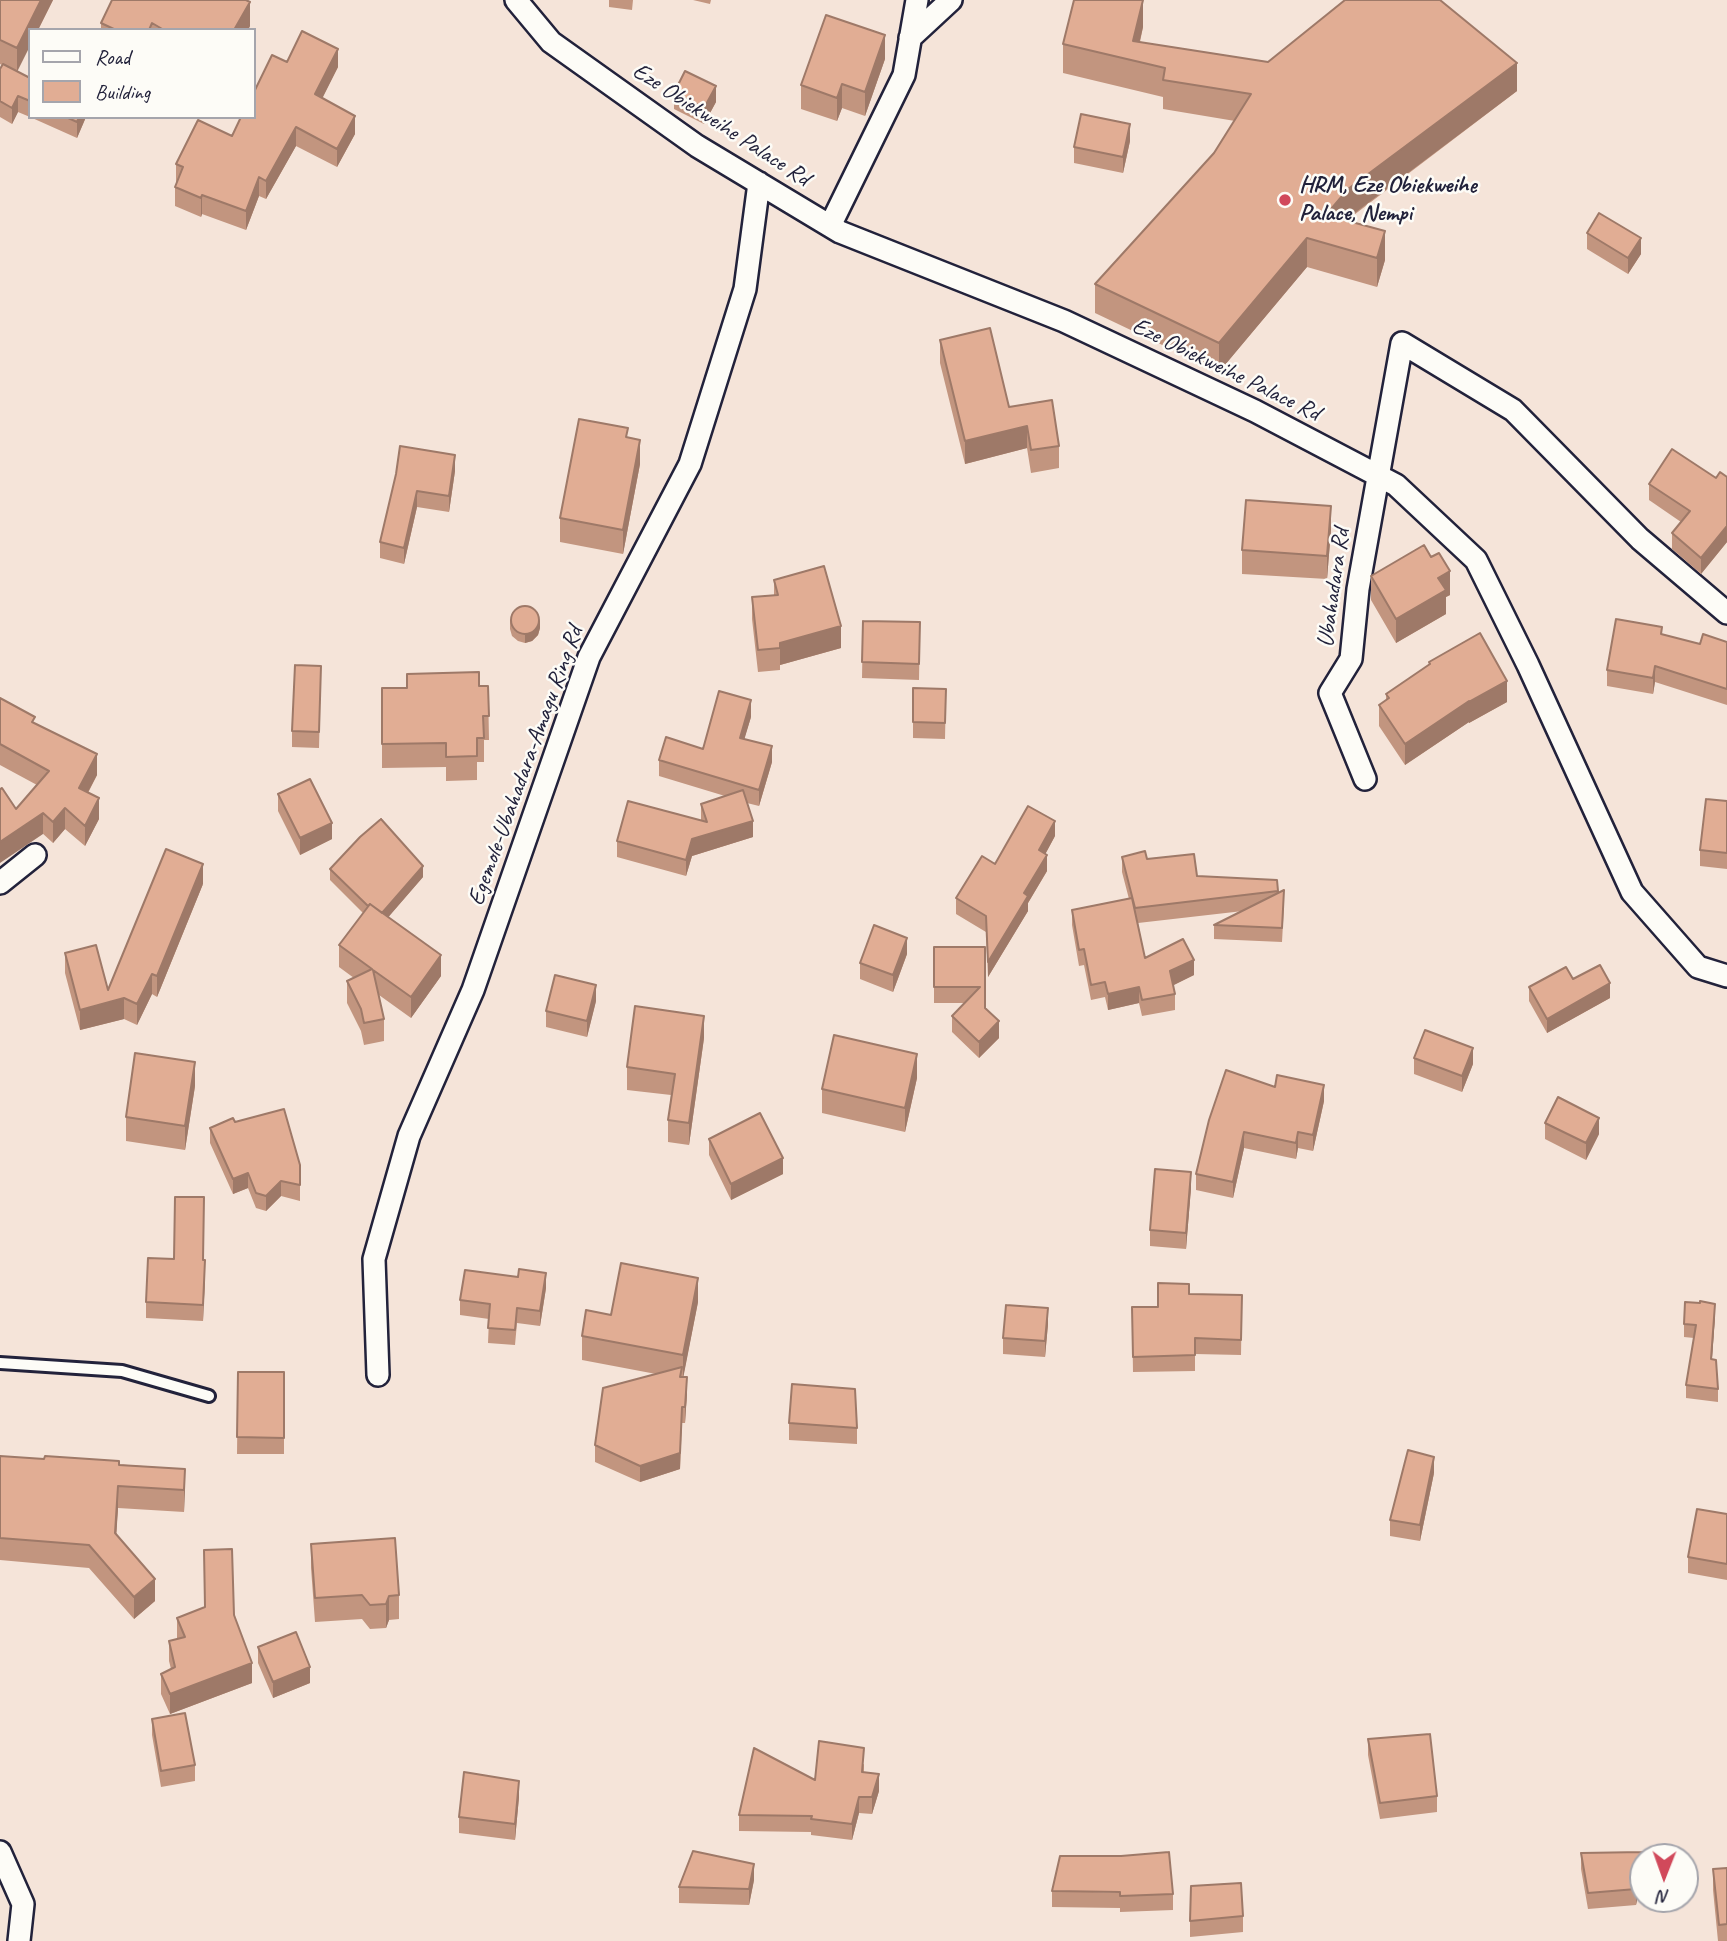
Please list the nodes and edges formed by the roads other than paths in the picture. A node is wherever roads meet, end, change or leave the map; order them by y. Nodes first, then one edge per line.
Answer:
1 (516, 0) edge
2 (916, 0) edge
3 (951, 0) edge
4 (910, 38) junction
5 (759, 183) junction
6 (830, 226) junction
7 (1379, 476) junction
8 (1727, 613) edge
9 (1366, 779) dead end
10 (35, 855) dead end
11 (0, 883) edge
12 (1727, 976) edge
13 (0, 1363) edge
14 (378, 1375) dead end
15 (209, 1396) dead end
16 (0, 1852) edge
17 (19, 1941) edge

1 - 5 street, Eze Obiekweihe Palace Rd
2 - 4 street
3 - 4 street
4 - 6 street
5 - 6 street, Eze Obiekweihe Palace Rd
5 - 14 street, Egemole-Ubahadara-Amagu Ring Rd
6 - 7 street, Eze Obiekweihe Palace Rd
7 - 8 street
7 - 9 street, Ubahadara Rd
7 - 12 street, Eze Obiekweihe Palace Rd
10 - 11 street
13 - 15 lane
16 - 17 street

